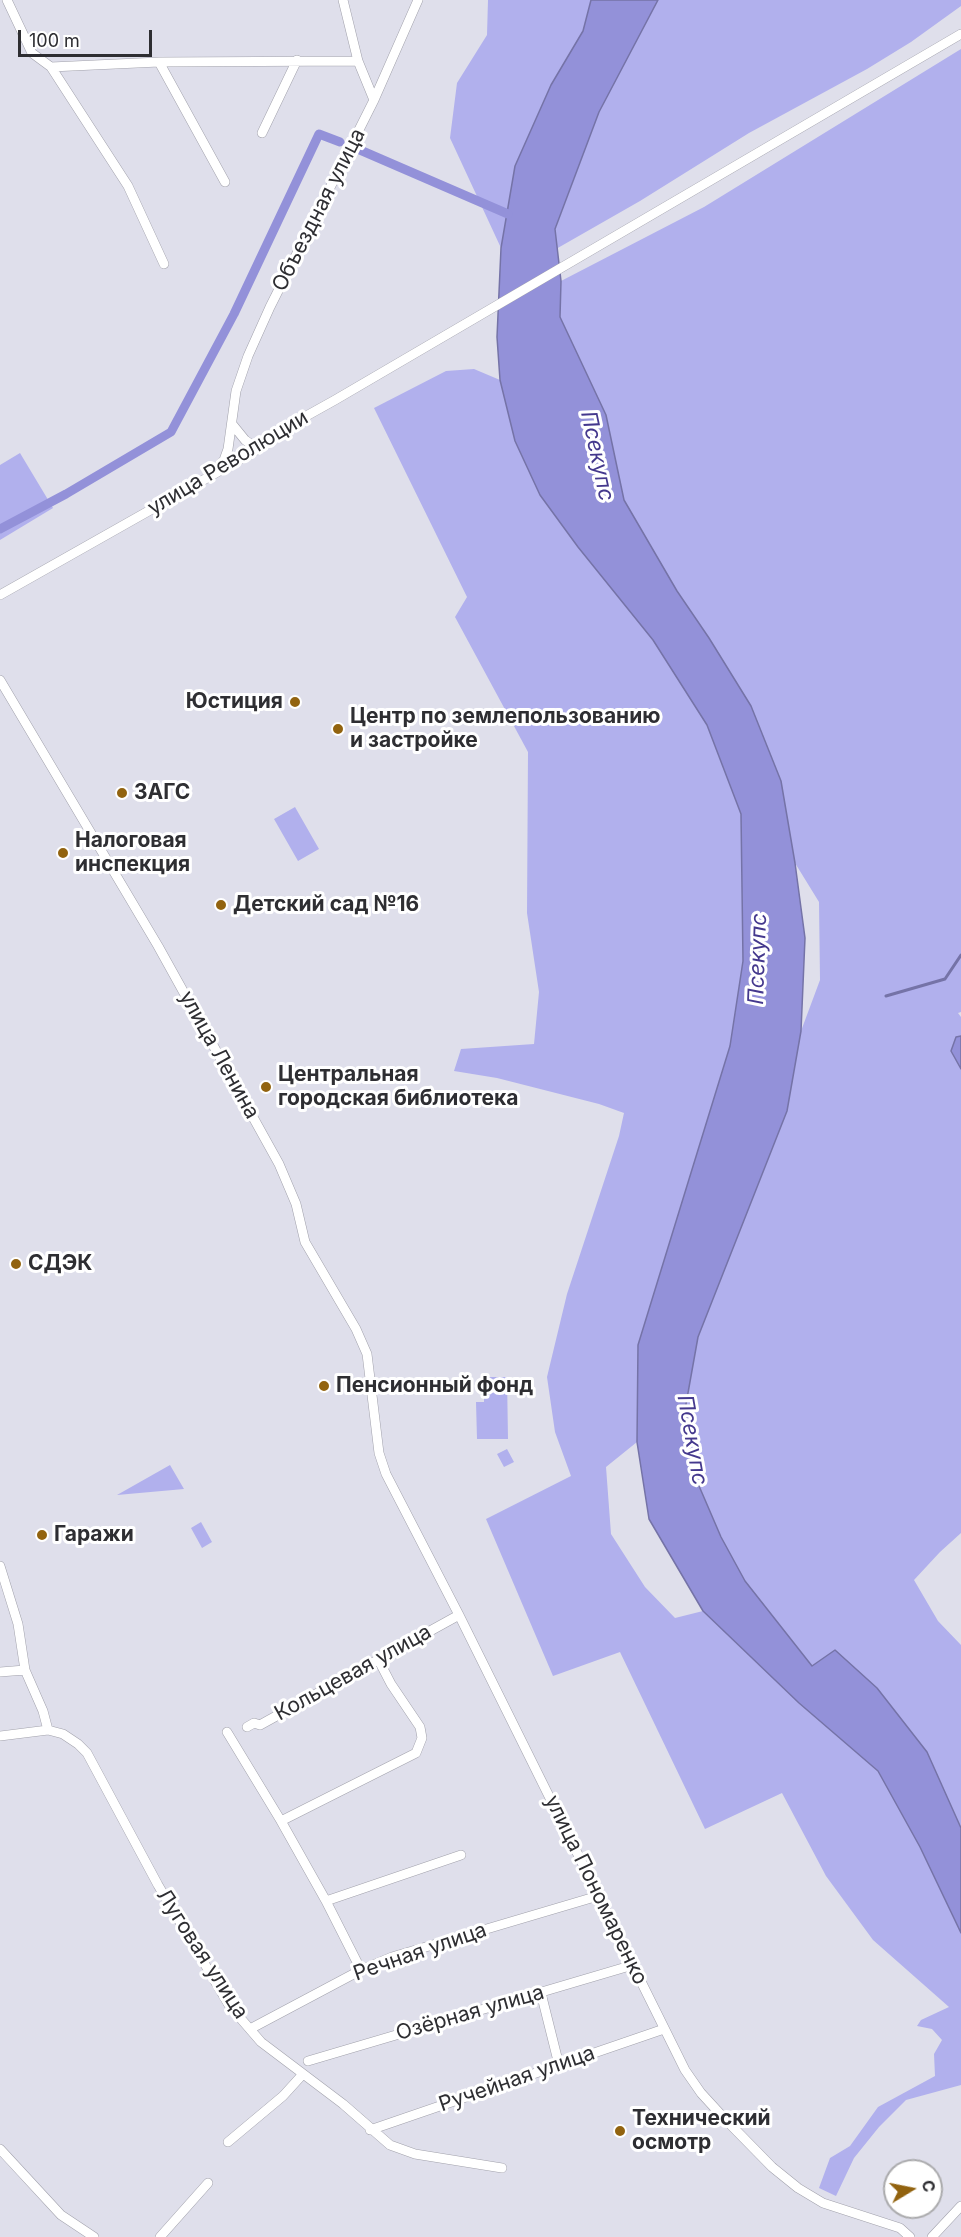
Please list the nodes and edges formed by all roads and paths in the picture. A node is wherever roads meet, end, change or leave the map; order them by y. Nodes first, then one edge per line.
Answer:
1 (7, 0) edge
2 (343, 0) edge
3 (418, 0) edge
4 (961, 34) edge
5 (297, 60) junction
6 (357, 61) junction
7 (159, 62) junction
8 (51, 67) junction
9 (375, 100) junction
10 (262, 133) dead end
11 (225, 182) dead end
12 (164, 264) dead end
13 (232, 424) junction
14 (260, 448) junction
15 (210, 474) junction
16 (0, 595) edge
17 (0, 680) edge
18 (379, 1452) joint
19 (0, 1566) edge
20 (459, 1615) junction
21 (378, 1659) junction
22 (25, 1670) junction
23 (0, 1672) edge
24 (247, 1727) dead end
25 (48, 1730) junction
26 (227, 1732) dead end
27 (0, 1736) edge
28 (281, 1821) junction
29 (461, 1855) dead end
30 (598, 1896) junction
31 (326, 1901) junction
32 (633, 1965) junction
33 (361, 1970) junction
34 (541, 1993) junction
35 (250, 2029) junction
36 (664, 2029) junction
37 (308, 2061) dead end
38 (559, 2065) junction
39 (303, 2074) junction
40 (370, 2130) junction
41 (228, 2142) dead end
42 (0, 2149) edge
43 (502, 2168) dead end
44 (208, 2183) dead end
45 (961, 2206) edge
46 (94, 2237) edge
47 (160, 2237) edge
48 (910, 2237) edge
49 (932, 2237) edge

1 - 8 street
2 - 6 street
3 - 9 street, Объездная улица
4 - 14 street, улица Революции
5 - 6 street
5 - 7 street
5 - 10 street
6 - 9 street
7 - 8 street
7 - 11 street
8 - 12 street
9 - 13 street, Объездная улица
13 - 14 street
13 - 15 street, Объездная улица
14 - 15 street, улица Революции
15 - 16 street, улица Революции
17 - 18 street, улица Ленина
18 - 20 street, улица Пономаренко
19 - 22 street
20 - 21 street, Кольцевая улица
20 - 30 street, улица Пономаренко
21 - 24 street, Кольцевая улица
21 - 28 street
22 - 23 street
22 - 25 street
25 - 27 street
25 - 35 street, Луговая улица
26 - 28 street
28 - 31 street
29 - 31 street
30 - 32 street, улица Пономаренко
30 - 33 street, Речная улица
31 - 33 street
32 - 34 street, Озёрная улица
32 - 36 street, улица Пономаренко
33 - 35 street, Речная улица
34 - 37 street, Озёрная улица
34 - 38 street
35 - 39 street, Луговая улица
36 - 38 street, Ручейная улица
36 - 48 street, улица Пономаренко
38 - 40 street, Ручейная улица
39 - 40 street, Луговая улица
39 - 41 street
40 - 43 street, Луговая улица
42 - 46 street
44 - 47 street
45 - 49 street

